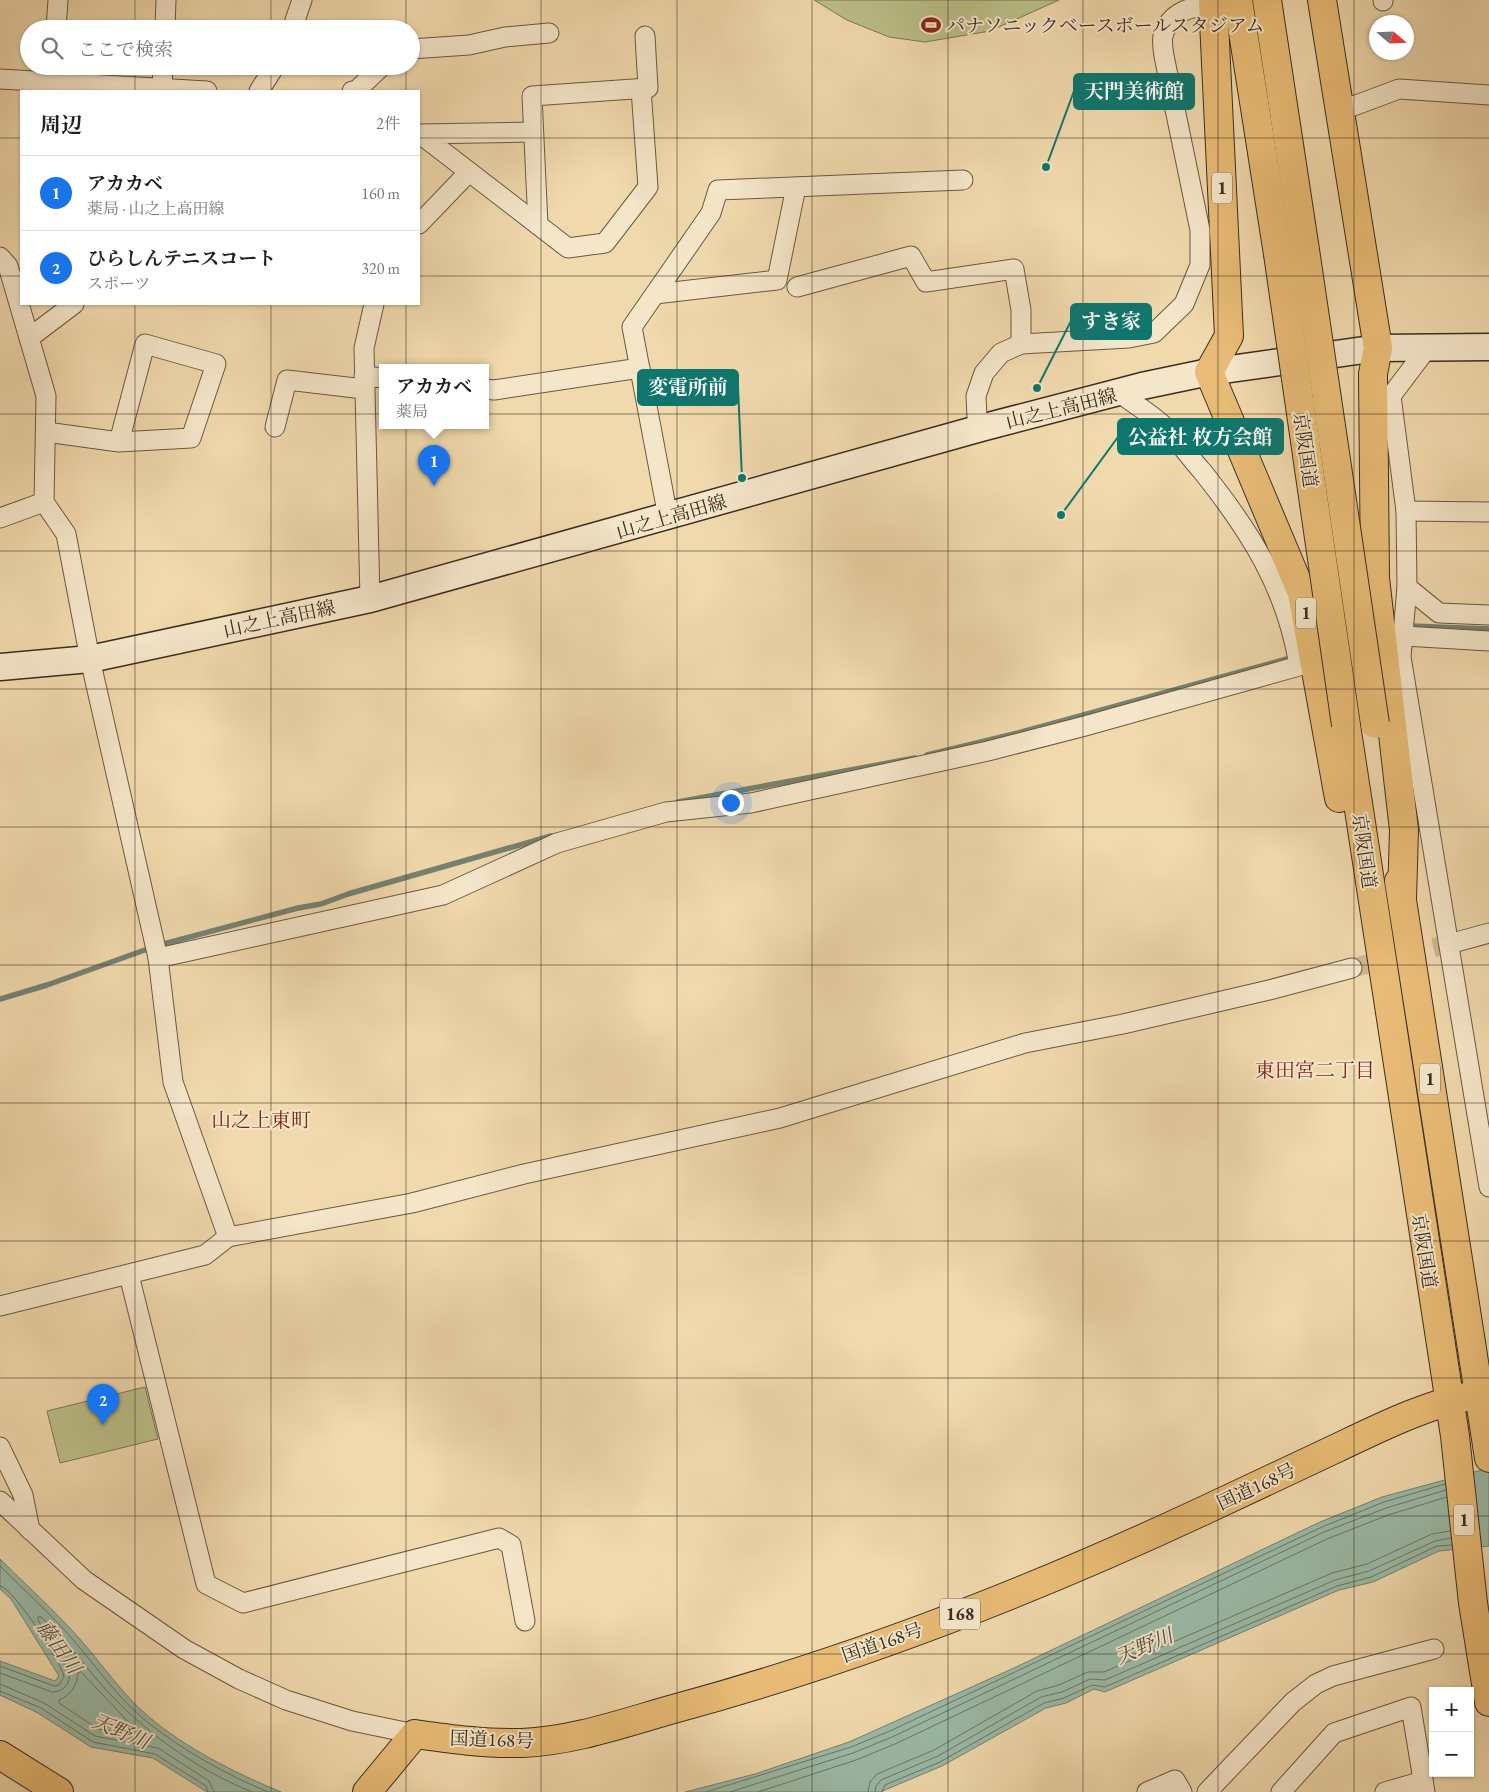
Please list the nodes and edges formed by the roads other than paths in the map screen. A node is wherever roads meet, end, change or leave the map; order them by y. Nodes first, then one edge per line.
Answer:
1 (58, 0) edge
2 (166, 0) edge
3 (302, 0) edge
4 (1267, 0) edge
5 (1322, 0) edge
6 (1222, 2) edge
7 (57, 20) edge
8 (165, 20) edge
9 (295, 20) edge
10 (549, 33) dead end
11 (645, 36) dead end
12 (420, 48) edge
13 (44, 75) edge
14 (61, 75) edge
15 (163, 75) edge
16 (269, 75) edge
17 (373, 75) edge
18 (0, 80) edge
19 (162, 88) junction
20 (640, 89) junction
21 (192, 90) edge
22 (260, 90) edge
23 (357, 90) edge
24 (1489, 95) edge
25 (1340, 111) junction
26 (533, 132) junction
27 (470, 172) junction
28 (963, 180) dead end
29 (796, 187) junction
30 (420, 223) edge
31 (538, 226) junction
32 (10, 260) edge
33 (797, 287) dead end
34 (655, 294) junction
35 (20, 301) edge
36 (21, 305) edge
37 (73, 305) edge
38 (372, 305) edge
39 (29, 338) junction
40 (1021, 344) junction
41 (1428, 347) junction
42 (1489, 347) edge
43 (1378, 348) junction
44 (640, 368) junction
45 (1209, 372) junction
46 (379, 379) edge
47 (364, 382) junction
48 (489, 389) edge
49 (1120, 393) junction
50 (275, 427) dead end
51 (981, 428) junction
52 (46, 432) junction
53 (119, 442) junction
54 (44, 502) junction
55 (1406, 511) junction
56 (1489, 512) edge
57 (668, 517) junction
58 (0, 518) edge
59 (1407, 587) junction
60 (370, 598) junction
61 (1489, 615) edge
62 (1397, 637) junction
63 (1489, 641) edge
64 (90, 659) junction
65 (0, 666) edge
66 (1366, 862) junction
67 (1402, 899) junction
68 (1489, 933) edge
69 (1448, 944) junction
70 (158, 958) junction
71 (1352, 968) tunnel mouth
72 (1489, 1187) edge
73 (228, 1237) junction
74 (129, 1275) junction
75 (0, 1306) edge
76 (1480, 1394) junction
77 (1448, 1400) junction
78 (1488, 1446) edge
79 (0, 1447) edge
80 (0, 1501) edge
81 (30, 1530) junction
82 (525, 1621) dead end
83 (1434, 1649) dead end
84 (1489, 1702) edge
85 (415, 1734) junction
86 (0, 1755) edge
87 (1424, 1786) edge
88 (59, 1792) edge
89 (367, 1792) edge
90 (1146, 1792) edge
91 (1182, 1792) edge
92 (1208, 1792) edge
93 (1281, 1792) edge
94 (1385, 1792) edge

1 - 7 street
2 - 8 street
3 - 9 street
4 - 67 highway, 京阪国道 / 1, bridge
5 - 25 highway
6 - 40 street
6 - 45 highway, 1
6 - 66 highway, 京阪国道 / 1, bridge
10 - 12 street
11 - 20 street
13 - 18 street
14 - 19 street
15 - 19 street
16 - 22 street
17 - 23 street
19 - 21 street
20 - 26 street
20 - 31 street
24 - 25 street
25 - 43 highway
26 - 27 street
26 - 31 street
27 - 30 street
27 - 31 street
28 - 29 street
29 - 34 street
29 - 34 street
32 - 35 street
33 - 40 street
34 - 44 street
36 - 39 street
37 - 39 street
38 - 47 street
39 - 52 street
40 - 51 street
41 - 42 street, 山之上高田線
41 - 43 street, 山之上高田線
41 - 55 street
43 - 45 street, 山之上高田線
43 - 67 highway
44 - 48 street
44 - 57 street
45 - 49 street, 山之上高田線
45 - 66 highway, 1
46 - 47 street
47 - 50 street
47 - 60 street
49 - 51 street, 山之上高田線
49 - 70 street
51 - 57 street, 山之上高田線
52 - 53 street
52 - 54 street
53 - 53 street
54 - 58 street
54 - 64 street
55 - 56 street
55 - 59 street
57 - 60 street, 山之上高田線
59 - 61 street
59 - 62 street
60 - 64 street, 山之上高田線
62 - 63 street
62 - 69 street
64 - 65 street, 山之上高田線
64 - 70 street
66 - 77 highway, 京阪国道 / 1
67 - 76 highway, 京阪国道 / 1
68 - 69 street
69 - 72 street
70 - 73 street
71 - 73 street
73 - 74 street
74 - 75 street
74 - 82 street
76 - 77 highway, 国道168号 / 168
76 - 78 highway, 京阪国道 / 1
77 - 84 highway, 京阪国道 / 1
77 - 85 highway, 国道168号 / 168
79 - 81 street
80 - 81 street
81 - 85 street
83 - 92 street
85 - 89 highway
86 - 88 highway
87 - 93 street
87 - 94 street
90 - 91 street

